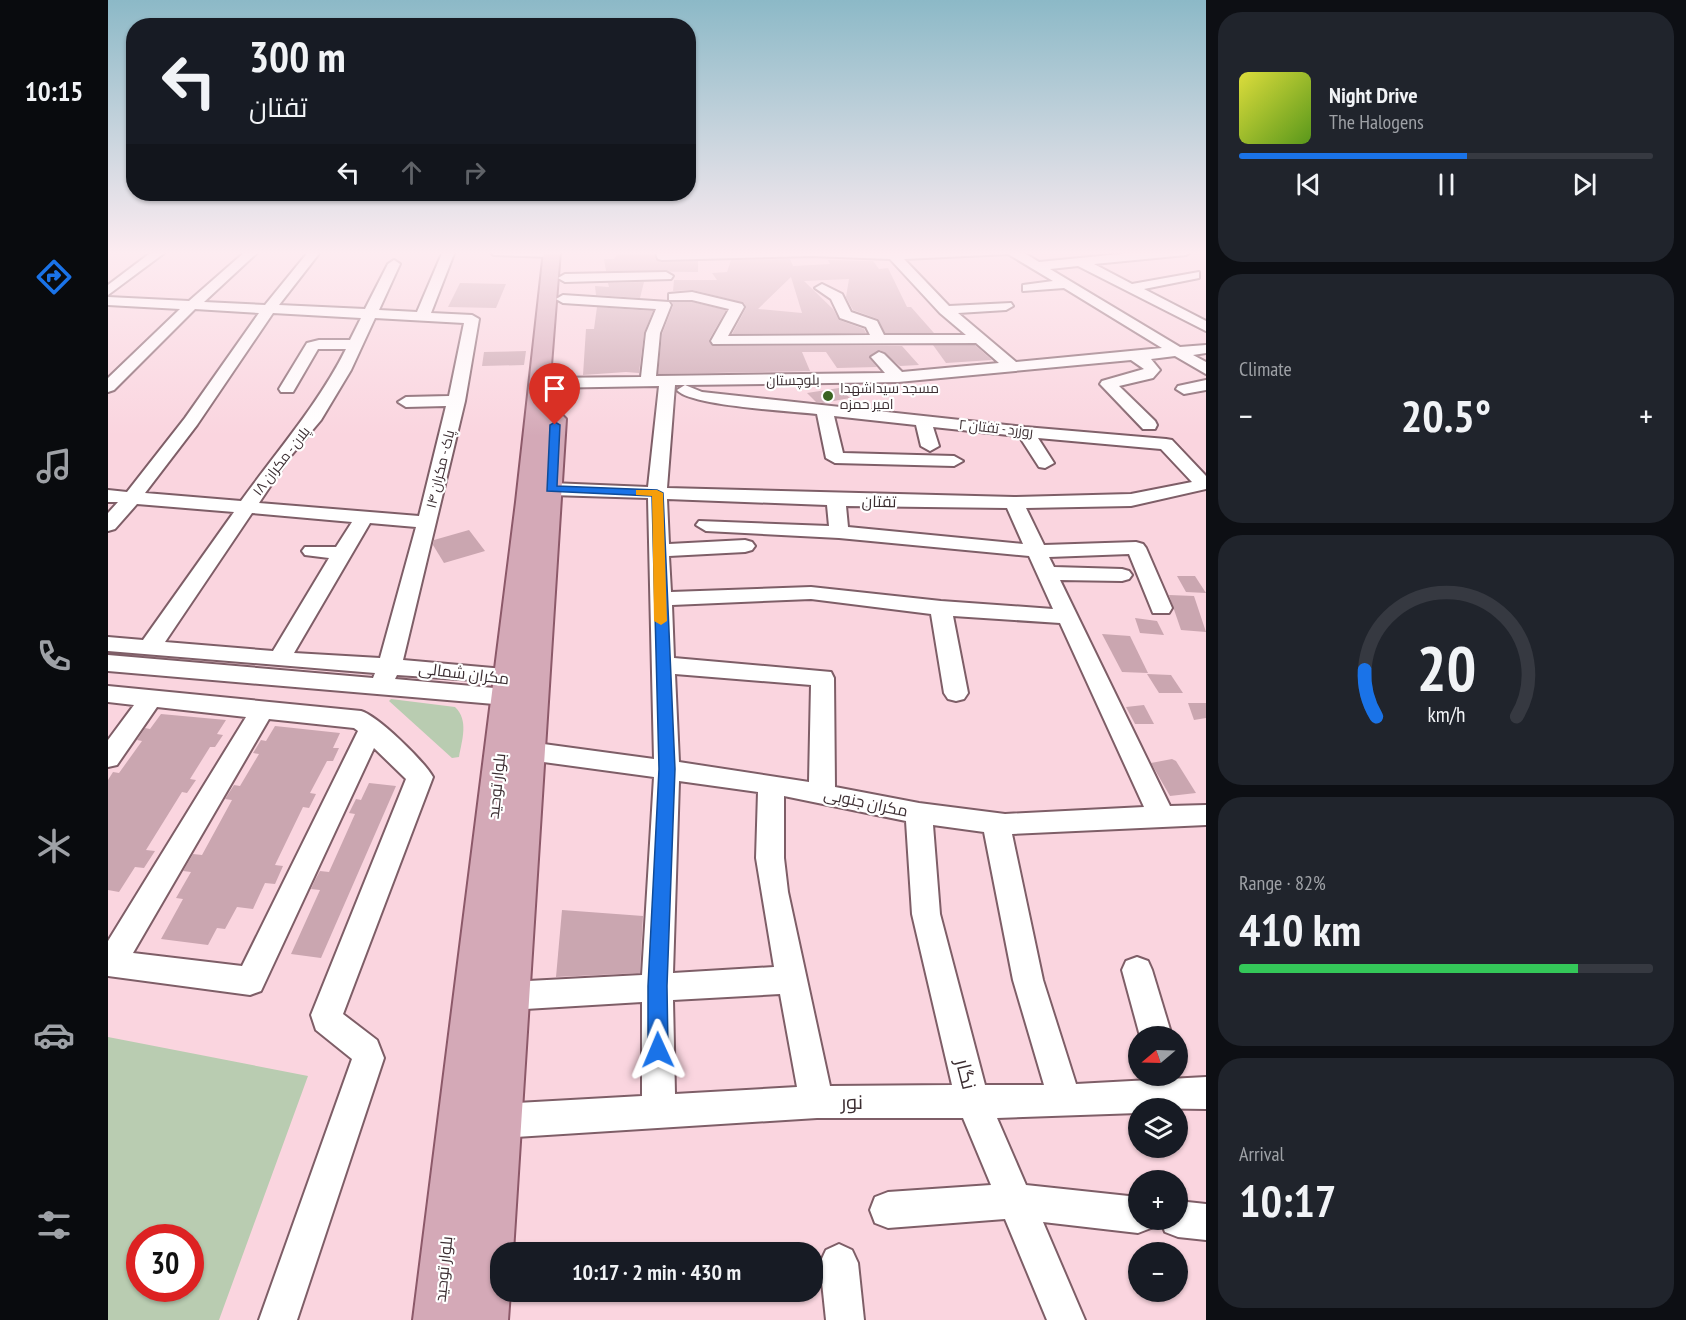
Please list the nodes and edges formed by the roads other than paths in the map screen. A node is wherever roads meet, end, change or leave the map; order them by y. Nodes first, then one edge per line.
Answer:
1 (183, 313) edge
2 (266, 313) edge
3 (320, 313) edge
4 (424, 313) edge
5 (556, 313) edge
6 (556, 313) edge
7 (661, 313) edge
8 (734, 313) edge
9 (843, 313) edge
10 (948, 313) edge
11 (1124, 313) edge
12 (1178, 313) edge
13 (1115, 314) joint
14 (368, 315) junction
15 (422, 317) junction
16 (1206, 327) edge
17 (977, 339) junction
18 (879, 340) junction
19 (808, 341) junction
20 (355, 345) junction
21 (1206, 349) edge
22 (1177, 351) junction
23 (1132, 355) junction
24 (879, 357) dead end
25 (1012, 366) junction
26 (1206, 369) edge
27 (898, 377) junction
28 (813, 380) junction
29 (549, 383) junction
30 (648, 383) junction
31 (667, 383) junction
32 (1206, 385) edge
33 (108, 387) edge
34 (287, 389) dead end
35 (1184, 389) dead end
36 (457, 401) junction
37 (406, 402) dead end
38 (824, 408) junction
39 (923, 420) junction
40 (1149, 425) dead end
41 (1025, 432) junction
42 (930, 446) dead end
43 (954, 461) dead end
44 (1045, 464) dead end
45 (1205, 484) edge
46 (551, 489) junction
47 (657, 493) junction
48 (108, 496) edge
49 (133, 498) junction
50 (836, 500) junction
51 (1014, 503) junction
52 (246, 507) junction
53 (364, 517) junction
54 (427, 522) junction
55 (108, 525) edge
56 (706, 525) dead end
57 (839, 532) junction
58 (745, 546) dead end
59 (312, 551) dead end
60 (659, 551) junction
61 (1036, 551) junction
62 (342, 553) junction
63 (1047, 573) junction
64 (1122, 575) dead end
65 (660, 599) junction
66 (941, 608) junction
67 (1161, 608) dead end
68 (1068, 617) junction
69 (108, 645) edge
70 (149, 648) junction
71 (279, 659) junction
72 (108, 663) edge
73 (390, 665) junction
74 (662, 665) junction
75 (380, 686) junction
76 (516, 686) junction
77 (956, 693) dead end
78 (108, 694) edge
79 (151, 698) junction
80 (262, 710) junction
81 (371, 729) junction
82 (514, 749) junction
83 (108, 758) edge
84 (667, 769) junction
85 (771, 784) junction
86 (822, 792) junction
87 (919, 813) junction
88 (1206, 815) edge
89 (1162, 818) junction
90 (996, 823) junction
91 (110, 963) edge
92 (1137, 970) dead end
93 (790, 980) junction
94 (657, 986) junction
95 (508, 996) junction
96 (1153, 1026) edge
97 (1163, 1086) edge
98 (1174, 1086) edge
99 (1206, 1093) edge
100 (972, 1100) junction
101 (1065, 1101) junction
102 (817, 1102) junction
103 (659, 1113) junction
104 (499, 1121) junction
105 (1014, 1201) junction
106 (888, 1210) dead end
107 (1128, 1214) edge
108 (1188, 1220) edge
109 (1206, 1222) edge
110 (839, 1263) dead end
111 (278, 1320) edge
112 (437, 1320) edge
113 (484, 1320) edge
114 (845, 1320) edge
115 (1066, 1320) edge

1 - 33 street
2 - 49 street
3 - 14 street
4 - 15 street
5 - 29 main road, بلوار توحید
6 - 29 main road, بلوار توحید
7 - 30 street
8 - 19 street
9 - 18 street
10 - 17 street
11 - 13 street
12 - 16 street
13 - 22 street
14 - 15 street
14 - 20 street, پلان - مکران ۱۸
15 - 36 street, پاک - مکران ۱۴
17 - 18 street
17 - 25 street
18 - 19 street
19 - 28 street
20 - 34 street
20 - 52 street, پلان - مکران ۱۸
21 - 22 street, بلوچستان
22 - 23 street, بلوچستان
22 - 26 street
23 - 25 street, بلوچستان
23 - 40 street
24 - 27 street
25 - 27 street, بلوچستان
27 - 28 street, بلوچستان
28 - 31 street, بلوچستان
29 - 30 street, بلوچستان
29 - 46 main road, بلوار توحید
29 - 76 main road, بلوار توحید
30 - 31 street, بلوچستان
31 - 38 street, روزرد - تفتان ۲
31 - 47 street
32 - 35 street
36 - 37 street
36 - 54 street, پاک - مکران ۱۴
38 - 39 street, روزرد - تفتان ۲
38 - 43 street
39 - 41 street, روزرد - تفتان ۲
39 - 42 street
41 - 44 street
41 - 45 street, روزرد - تفتان ۲
45 - 51 street, تفتان
46 - 47 street, تفتان
46 - 76 main road, بلوار توحید
47 - 50 street, تفتان
47 - 60 street
48 - 49 street
49 - 52 street
49 - 55 street
50 - 51 street, تفتان
50 - 57 street
51 - 61 street
52 - 53 street
52 - 70 street, پلان - مکران ۱۸
53 - 54 street
53 - 62 street
54 - 73 street, پاک - مکران ۱۴
56 - 57 street
57 - 61 street
58 - 60 street
59 - 62 street
60 - 65 street
61 - 63 street
61 - 67 street
62 - 71 street
63 - 64 street
63 - 68 street
65 - 66 street
65 - 74 street
66 - 68 street
66 - 77 street
68 - 89 street
69 - 70 street, مکران شمالی
70 - 71 street, مکران شمالی
71 - 73 street, مکران شمالی
72 - 75 street, مکران شمالی
73 - 75 street, پاک - مکران ۱۴
73 - 76 street, مکران شمالی
74 - 84 street
74 - 86 street
75 - 76 street, مکران شمالی
76 - 82 main road, بلوار توحید
78 - 79 street
79 - 80 street
79 - 83 street
80 - 81 street
80 - 91 street
81 - 91 street
81 - 111 street
82 - 84 street, مکران جنوبی
82 - 95 main road, بلوار توحید
82 - 112 main road, بلوار توحید
84 - 85 street, مکران جنوبی
84 - 94 street
85 - 86 street, مکران جنوبی
85 - 93 street
86 - 87 street, مکران جنوبی
87 - 90 street, مکران جنوبی
87 - 100 street, نگار
88 - 89 street, مکران جنوبی
89 - 90 street, مکران جنوبی
90 - 101 street
92 - 96 street
93 - 94 street
93 - 102 street
94 - 95 street
94 - 103 street
95 - 104 main road, بلوار توحید
97 - 101 street, نور
98 - 99 street, نور
100 - 101 street, نور
100 - 102 street, نور
100 - 105 street, نگار
102 - 103 street, نور
103 - 104 street, نور
104 - 113 main road, بلوار توحید
105 - 106 street
105 - 107 street
105 - 115 street, نگار
108 - 109 street
110 - 114 street

